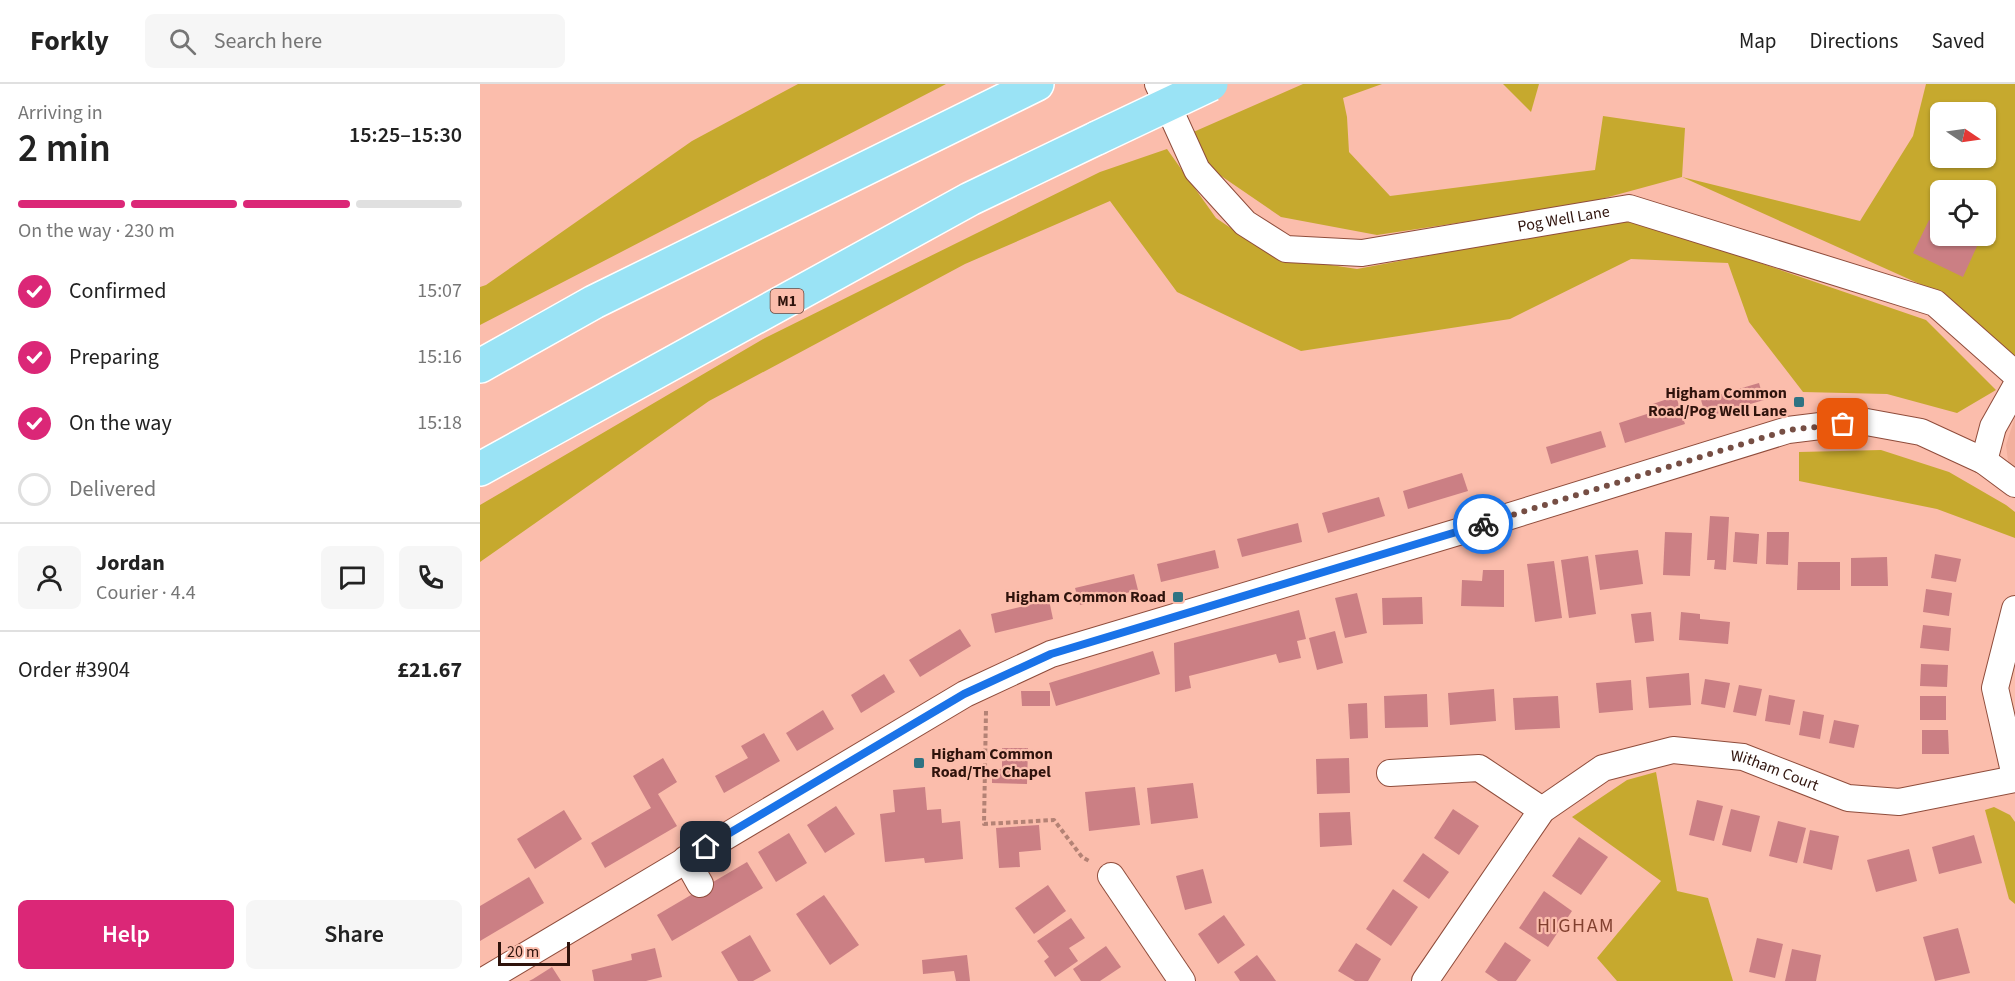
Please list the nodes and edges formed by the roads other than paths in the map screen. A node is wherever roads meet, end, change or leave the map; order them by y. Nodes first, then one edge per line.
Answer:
1 (1036, 84) edge
2 (1158, 84) edge
3 (1211, 84) edge
4 (480, 366) edge
5 (2015, 374) edge
6 (2015, 388) edge
7 (1984, 461) junction
8 (480, 469) edge
9 (2015, 484) edge
10 (2015, 609) edge
11 (1390, 773) dead end
12 (2015, 778) edge
13 (1542, 810) junction
14 (686, 859) junction
15 (1111, 876) road end
16 (700, 884) dead end
17 (483, 981) edge
18 (1182, 981) edge
19 (1427, 981) edge

1 - 4 highway
2 - 5 street, Pog Well Lane
3 - 8 highway, M1, bridge
6 - 7 street
7 - 9 street
7 - 14 street
10 - 12 street
11 - 13 street
12 - 13 street, Witham Court
13 - 19 street, Witham Court
14 - 16 street
14 - 17 street
15 - 18 street

